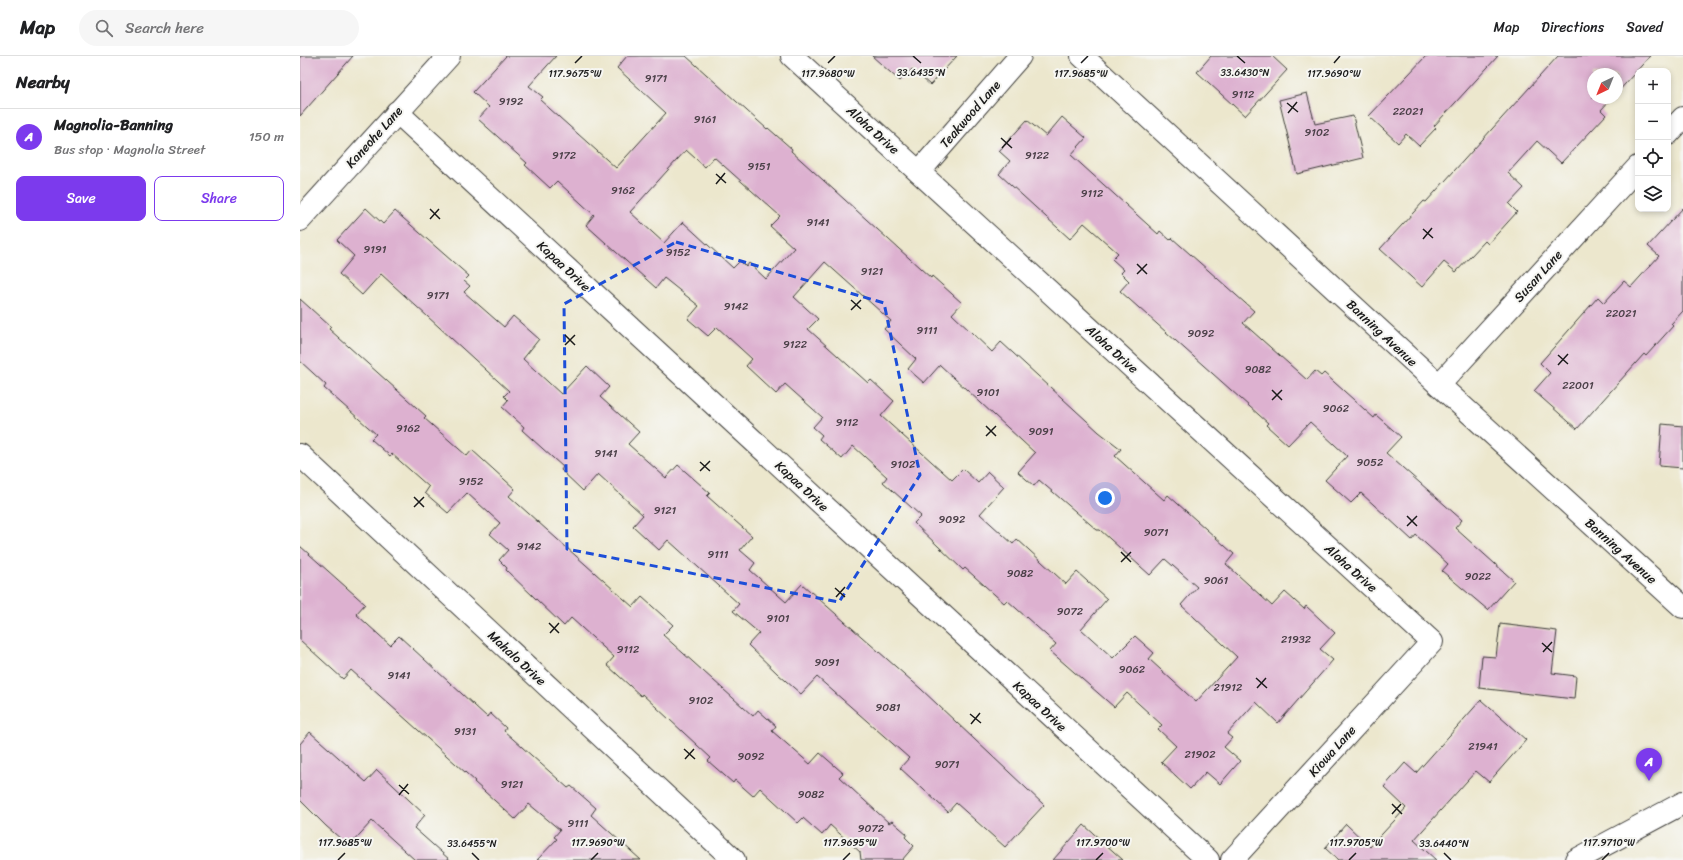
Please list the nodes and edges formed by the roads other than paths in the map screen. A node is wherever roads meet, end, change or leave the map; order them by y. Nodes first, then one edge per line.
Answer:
1 (449, 56) edge
2 (792, 56) edge
3 (1020, 56) edge
4 (1082, 56) edge
5 (397, 112) junction
6 (1683, 118) edge
7 (1671, 131) edge
8 (1635, 170) edge
9 (920, 172) junction
10 (300, 220) edge
11 (1438, 385) junction
12 (300, 455) edge
13 (1683, 607) edge
14 (1432, 642) joint
15 (1683, 803) edge
16 (734, 860) edge
17 (1208, 860) edge
18 (1232, 860) edge
19 (1576, 860) edge

1 - 5 street, Kaneohe Lane
2 - 9 street, Aloha Drive
3 - 9 street, Teakwood Lane
4 - 11 street, Banning Avenue
5 - 10 street, Kaneohe Lane
5 - 17 street, Kapaa Drive
6 - 7 street
8 - 11 street, Susan Lane
9 - 14 street, Aloha Drive
11 - 13 street, Banning Avenue
12 - 16 street, Mahalo Drive
14 - 18 street, Kiowa Lane
15 - 19 street

